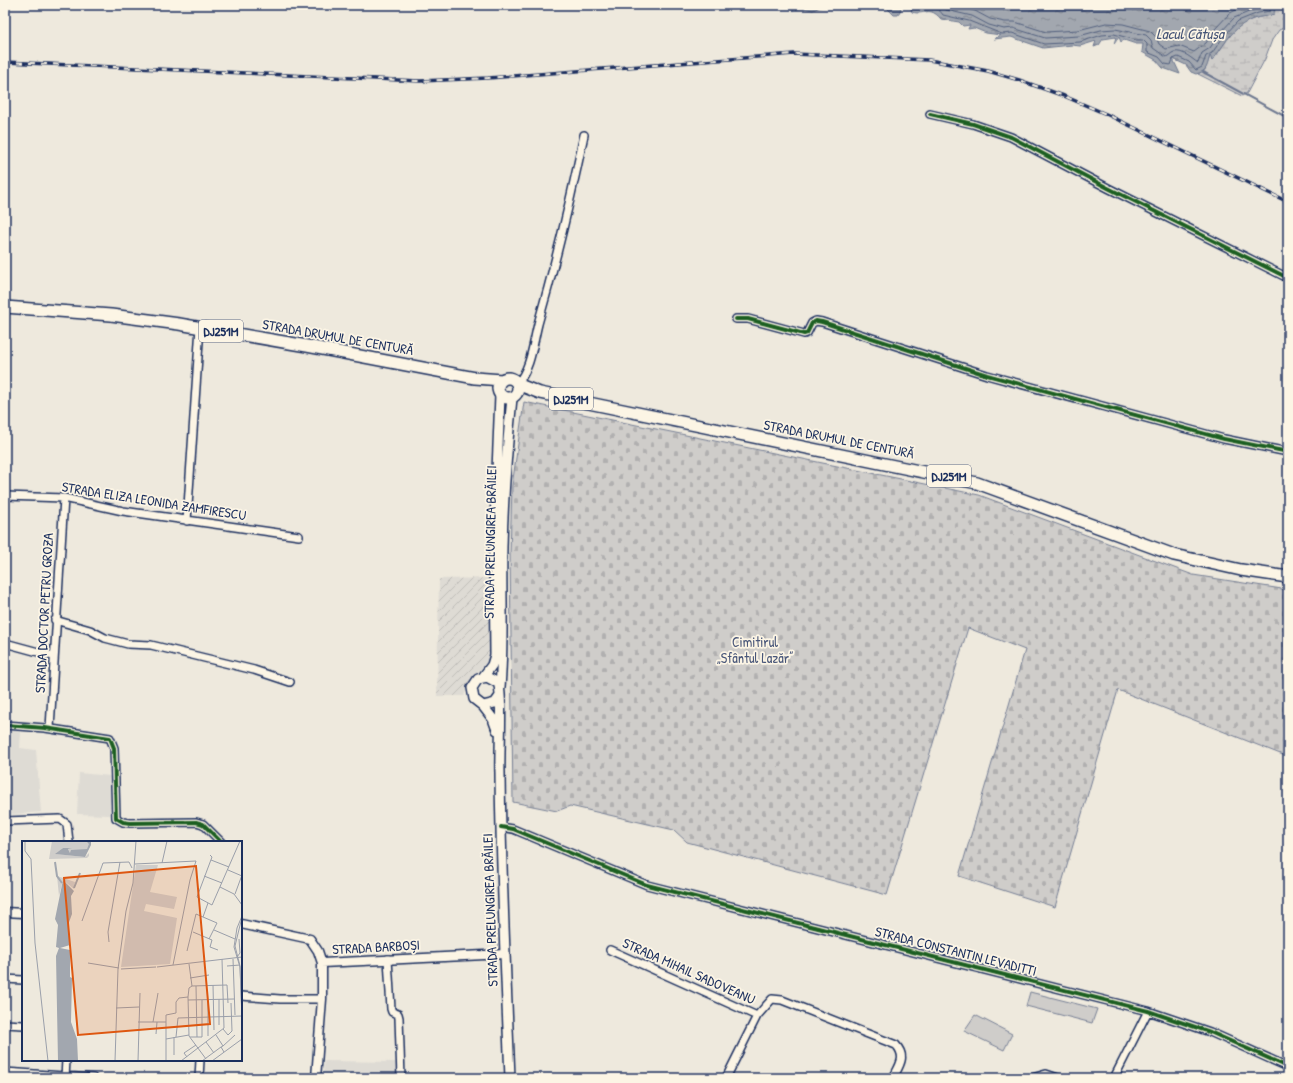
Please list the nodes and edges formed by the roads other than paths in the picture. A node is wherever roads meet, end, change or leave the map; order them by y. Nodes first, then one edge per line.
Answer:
1 (930, 114) dead end
2 (584, 135) dead end
3 (1288, 278) edge
4 (5, 307) edge
5 (736, 319) dead end
6 (200, 327) junction
7 (475, 378) junction
8 (502, 380) junction
9 (517, 384) junction
10 (540, 393) junction
11 (499, 394) junction
12 (513, 397) junction
13 (1288, 452) edge
14 (5, 496) edge
15 (64, 498) junction
16 (187, 521) junction
17 (299, 536) dead end
18 (1288, 576) edge
19 (55, 620) junction
20 (5, 643) edge
21 (54, 656) junction
22 (483, 677) junction
23 (290, 682) dead end
24 (500, 687) junction
25 (500, 696) junction
26 (483, 706) junction
27 (5, 725) edge
28 (50, 728) junction
29 (499, 741) junction
30 (5, 821) edge
31 (501, 827) junction
32 (69, 841) edge
33 (220, 841) edge
34 (5, 912) edge
35 (22, 913) edge
36 (242, 924) edge
37 (610, 950) dead end
38 (505, 954) junction
39 (388, 959) junction
40 (322, 963) junction
41 (5, 979) edge
42 (22, 980) edge
43 (242, 996) edge
44 (322, 999) junction
45 (1148, 1011) junction
46 (757, 1016) junction
47 (5, 1024) edge
48 (22, 1025) edge
49 (66, 1061) edge
50 (200, 1061) edge
51 (1288, 1067) edge
52 (5, 1072) edge
53 (65, 1077) edge
54 (93, 1078) edge
55 (199, 1078) edge
56 (316, 1078) edge
57 (401, 1078) edge
58 (510, 1078) edge
59 (726, 1078) edge
60 (893, 1078) edge
61 (1032, 1078) edge
62 (1058, 1078) edge
63 (1114, 1078) edge

1 - 3 street
2 - 9 street
4 - 6 highway, STRADA DRUMUL DE CENTURĂ / DJ251M
5 - 13 street
6 - 7 highway, STRADA DRUMUL DE CENTURĂ / DJ251M
6 - 16 street
7 - 8 highway
7 - 11 highway
8 - 9 highway
8 - 11 highway
9 - 10 highway
9 - 12 highway
10 - 12 highway
10 - 18 highway, STRADA DRUMUL DE CENTURĂ / DJ251M
11 - 12 highway
11 - 22 main road, STRADA PRELUNGIREA BRĂILEI
12 - 24 main road, STRADA PRELUNGIREA BRĂILEI
14 - 15 street, STRADA ELIZA LEONIDA ZAMFIRESCU
15 - 16 street, STRADA ELIZA LEONIDA ZAMFIRESCU
15 - 19 street, STRADA DOCTOR PETRU GROZA
16 - 17 street, STRADA ELIZA LEONIDA ZAMFIRESCU
19 - 21 street, STRADA DOCTOR PETRU GROZA
19 - 23 street
20 - 21 street
21 - 28 street, STRADA DOCTOR PETRU GROZA
22 - 24 main road
22 - 26 main road
24 - 25 main road
25 - 26 main road
25 - 29 main road, STRADA PRELUNGIREA BRĂILEI
26 - 29 main road, STRADA PRELUNGIREA BRĂILEI
27 - 28 street
28 - 33 street
29 - 31 main road, STRADA PRELUNGIREA BRĂILEI
30 - 32 street
31 - 38 main road, STRADA PRELUNGIREA BRĂILEI
31 - 45 street, STRADA CONSTANTIN LEVADITTI
34 - 35 street
36 - 40 street, STRADA BARBOȘI
37 - 46 street, STRADA MIHAIL SADOVEANU
38 - 39 street, STRADA BARBOȘI
38 - 58 main road, STRADA PRELUNGIREA BRĂILEI
39 - 40 street, STRADA BARBOȘI
39 - 57 street
40 - 44 street
41 - 42 street
43 - 44 street
44 - 56 street
45 - 51 street, STRADA CONSTANTIN LEVADITTI
45 - 63 street
46 - 59 street
46 - 60 street, STRADA MIHAIL SADOVEANU
47 - 48 street
49 - 53 street
50 - 55 street
52 - 53 street
53 - 54 street
61 - 62 street

